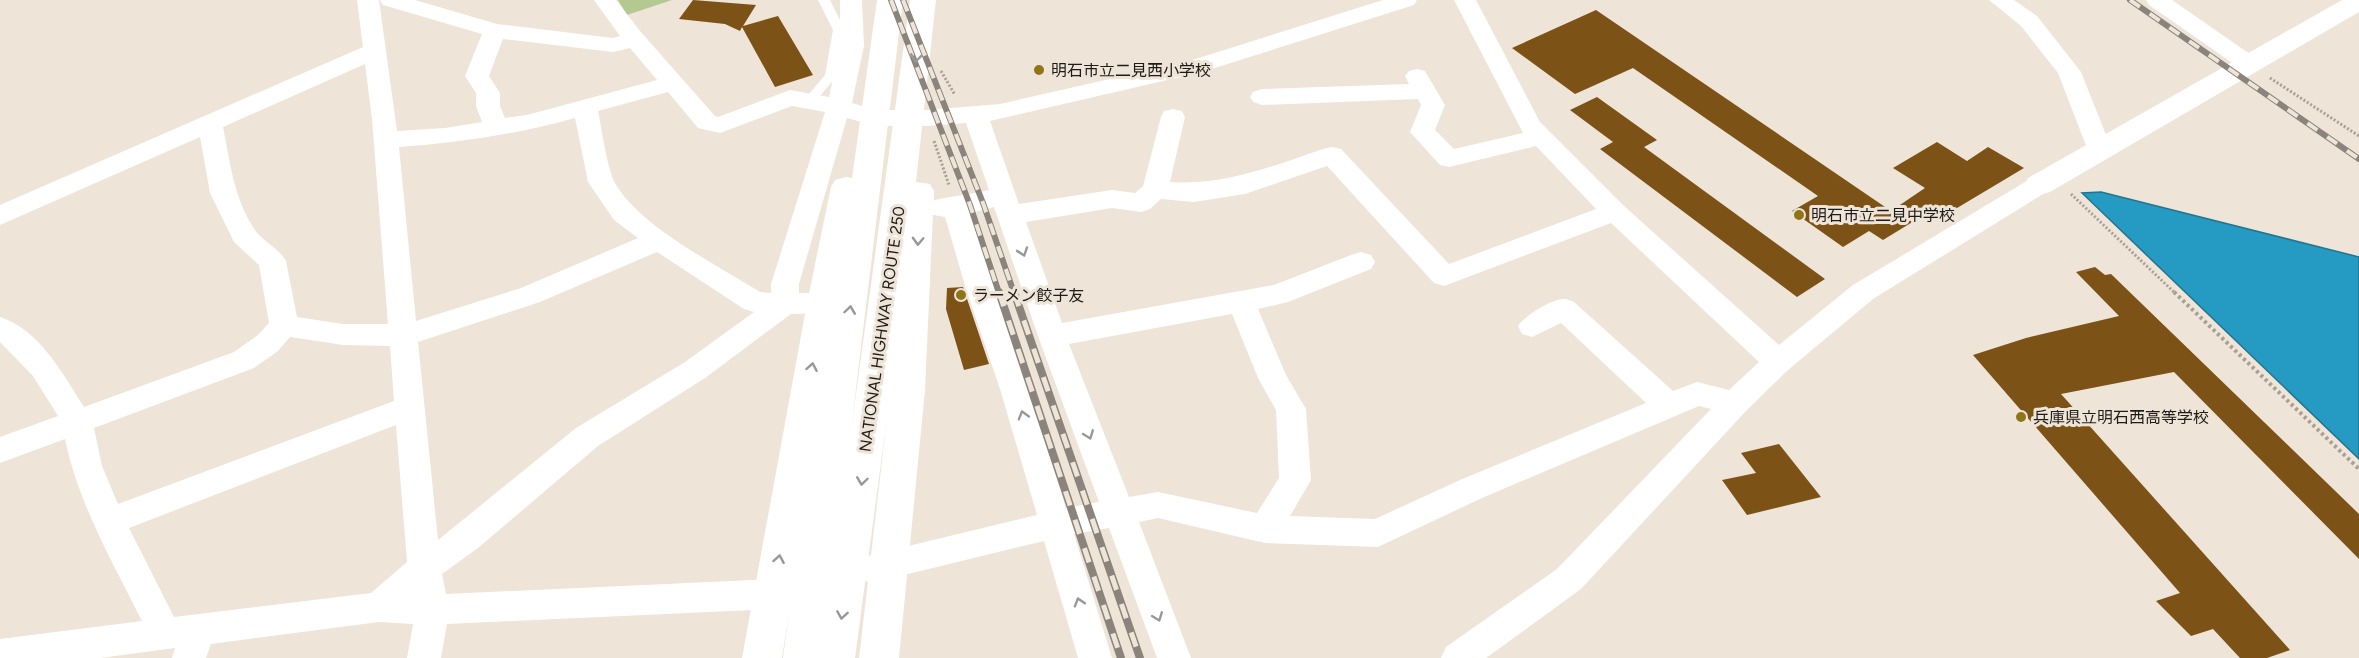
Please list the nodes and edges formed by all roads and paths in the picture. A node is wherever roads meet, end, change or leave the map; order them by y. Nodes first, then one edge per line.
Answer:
1 (368, 0) edge
2 (391, 0) edge
3 (605, 0) edge
4 (824, 0) edge
5 (851, 0) edge
6 (890, 0) edge
7 (923, 0) edge
8 (1407, 0) edge
9 (1465, 0) edge
10 (2000, 0) edge
11 (2157, 0) edge
12 (2359, 1) edge
13 (495, 31) junction
14 (635, 40) junction
15 (374, 51) junction
16 (2249, 64) junction
17 (673, 83) junction
18 (1262, 97) dead end
19 (810, 100) junction
20 (585, 107) junction
21 (838, 108) junction
22 (975, 114) junction
23 (909, 117) junction
24 (1173, 117) dead end
25 (876, 118) junction
26 (210, 123) junction
27 (497, 128) junction
28 (2359, 136) edge
29 (1541, 137) junction
30 (386, 140) junction
31 (2099, 150) junction
32 (904, 168) junction
33 (2045, 182) junction
34 (1155, 190) junction
35 (1006, 206) junction
36 (955, 207) junction
37 (919, 209) junction
38 (1615, 212) junction
39 (0, 216) edge
40 (659, 240) junction
41 (1361, 262) dead end
42 (1241, 302) junction
43 (823, 303) junction
44 (785, 304) junction
45 (284, 325) junction
46 (1532, 326) dead end
47 (0, 328) edge
48 (403, 334) junction
49 (1052, 336) junction
50 (1778, 362) junction
51 (1735, 403) junction
52 (1669, 406) junction
53 (410, 407) junction
54 (77, 422) junction
55 (0, 450) edge
56 (2359, 469) edge
57 (1118, 512) junction
58 (109, 521) junction
59 (1056, 526) junction
60 (1265, 529) junction
61 (837, 535) junction
62 (890, 564) junction
63 (424, 568) junction
64 (773, 594) junction
65 (379, 607) junction
66 (433, 610) junction
67 (184, 641) edge
68 (0, 655) edge
69 (424, 658) edge
70 (762, 658) edge
71 (803, 658) edge
72 (835, 658) edge
73 (879, 658) edge
74 (1095, 658) edge
75 (1174, 658) edge
76 (1458, 658) edge

1 - 15 street
2 - 13 street
3 - 14 street
4 - 19 lane
5 - 21 street
6 - 25 main road, NATIONAL HIGHWAY ROUTE 250
7 -> 23 main road, NATIONAL HIGHWAY ROUTE 250
8 - 22 street
9 - 29 street
10 - 31 street
11 - 16 street
12 - 16 main road
13 - 14 street
13 - 27 street
14 - 17 street
15 - 26 street
15 - 30 street
16 - 28 path
16 - 31 main road
17 - 19 street
17 - 20 street
18 - 29 street
19 - 21 street
20 - 27 street
20 - 40 street
21 - 25 street
21 - 44 street
22 - 23 street
22 - 35 street
23 - 25 street
23 - 32 main road, NATIONAL HIGHWAY ROUTE 250
24 - 34 street
25 - 43 main road
61 -> 25 main road, NATIONAL HIGHWAY ROUTE 250
26 - 39 street
26 - 45 street
27 - 30 street
29 - 38 street
30 - 48 street
31 - 33 main road
32 - 37 main road
32 -> 61 main road, NATIONAL HIGHWAY ROUTE 250
33 - 50 street
33 - 56 path
34 - 35 street
34 - 38 street
35 - 36 street
35 -> 49 street
36 - 37 street
59 -> 36 street
37 -> 62 main road
38 - 50 street
40 - 44 street
40 - 48 street
41 - 42 street
42 - 49 street
42 - 60 street
43 - 44 street
64 -> 43 main road
44 - 63 street
45 - 48 street
45 - 54 street
46 - 52 street
47 - 54 street
48 - 53 street
49 -> 57 street
50 - 51 street
51 - 52 street
51 - 76 street
52 - 60 street
53 - 58 street
53 - 63 street
54 - 55 street
54 - 58 street
57 - 59 street
57 - 60 street
57 -> 75 street
58 - 67 street
59 - 62 street
74 -> 59 street
61 - 71 main road, NATIONAL HIGHWAY ROUTE 250
61 -> 72 main road, NATIONAL HIGHWAY ROUTE 250
62 - 64 street
62 - 73 main road
63 - 65 street
63 - 66 street
64 - 66 street
64 - 70 main road
65 - 66 street
65 - 67 street
66 - 69 street
67 - 68 street

